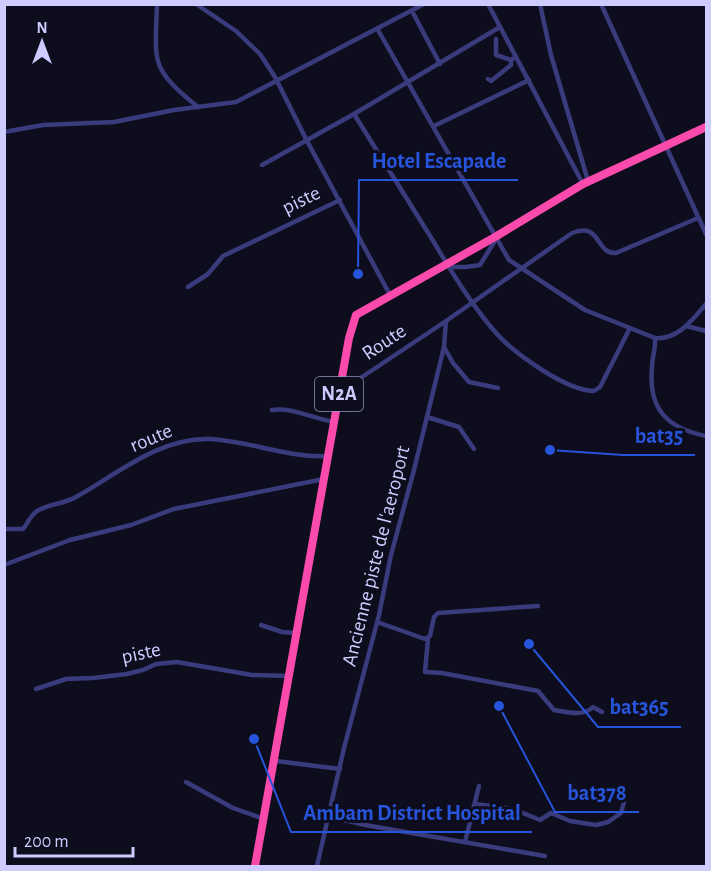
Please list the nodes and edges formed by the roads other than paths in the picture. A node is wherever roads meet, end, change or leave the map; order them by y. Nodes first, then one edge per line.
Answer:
1 (157, 4) edge
2 (196, 4) edge
3 (424, 4) edge
4 (488, 4) edge
5 (540, 4) edge
6 (601, 4) edge
7 (412, 11) junction
8 (500, 27) junction
9 (378, 30) junction
10 (496, 39) dead end
11 (513, 58) junction
12 (440, 64) junction
13 (488, 79) dead end
14 (529, 80) junction
15 (277, 81) junction
16 (407, 83) junction
17 (198, 107) junction
18 (354, 114) junction
19 (434, 126) junction
20 (706, 127) edge
21 (4, 132) edge
22 (307, 141) junction
23 (665, 145) junction
24 (262, 165) dead end
25 (586, 182) junction
26 (340, 200) junction
27 (698, 218) junction
28 (706, 234) edge
29 (496, 238) junction
30 (448, 265) junction
31 (520, 269) junction
32 (188, 287) dead end
33 (390, 295) junction
34 (472, 301) junction
35 (706, 304) edge
36 (446, 321) junction
37 (686, 327) junction
38 (630, 328) junction
39 (706, 331) edge
40 (655, 338) junction
41 (444, 347) junction
42 (498, 388) dead end
43 (340, 392) junction
44 (272, 410) dead end
45 (427, 417) junction
46 (334, 422) junction
47 (706, 436) edge
48 (474, 449) dead end
49 (328, 456) junction
50 (324, 479) junction
51 (4, 529) edge
52 (4, 565) edge
53 (538, 606) dead end
54 (377, 622) junction
55 (261, 625) dead end
56 (296, 633) junction
57 (428, 639) junction
58 (290, 676) junction
59 (36, 689) dead end
60 (602, 712) dead end
61 (276, 761) junction
62 (340, 769) junction
63 (186, 782) dead end
64 (479, 786) dead end
65 (626, 798) dead end
66 (475, 804) junction
67 (328, 816) junction
68 (264, 819) junction
69 (465, 842) junction
70 (545, 856) dead end
71 (256, 866) edge
72 (317, 867) edge

1 - 17 street
2 - 15 street
3 - 7 street
4 - 8 street
5 - 25 street
6 - 23 street
7 - 9 street
7 - 12 street
8 - 11 street
8 - 12 street
9 - 15 street
9 - 16 street
10 - 11 street
11 - 13 street
11 - 14 street
12 - 16 street
14 - 19 street
14 - 25 street
15 - 17 street
15 - 22 street
16 - 18 street
16 - 19 street
17 - 21 street
18 - 22 street
18 - 30 street
19 - 29 street
20 - 23 highway, N2A
22 - 24 street
22 - 26 street
23 - 25 highway, N2A
23 - 27 street
25 - 29 highway, N2A
26 - 32 street, piste
26 - 33 street
27 - 28 street
27 - 31 street
29 - 30 highway, N2A
29 - 30 street
29 - 31 street
30 - 33 highway, N2A
30 - 34 street
31 - 34 street
31 - 38 street
33 - 43 highway, N2A
34 - 36 street
34 - 38 street
35 - 37 street
36 - 41 street, Ancienne piste de l'aeroport
36 - 43 street, Route
37 - 39 street
37 - 40 street
38 - 40 street
40 - 47 street
41 - 42 street
41 - 45 street, Ancienne piste de l'aeroport
43 - 46 highway, N2A
44 - 46 street
45 - 48 street
45 - 54 street, Ancienne piste de l'aeroport
46 - 49 highway, N2A
49 - 50 highway, N2A
49 - 51 street, route
50 - 52 street
50 - 56 highway, N2A
53 - 57 street
54 - 57 street
54 - 62 street, Ancienne piste de l'aeroport
55 - 56 street
56 - 58 highway, N2A
57 - 60 street
58 - 59 street, piste
58 - 61 highway, N2A
61 - 62 street
61 - 68 highway, N2A
62 - 67 street, Ancienne piste de l'aeroport
63 - 68 street
64 - 66 street
65 - 66 street
66 - 69 street
67 - 69 street
67 - 72 street, Ancienne piste de l'aeroport
68 - 71 highway, N2A
69 - 70 street

